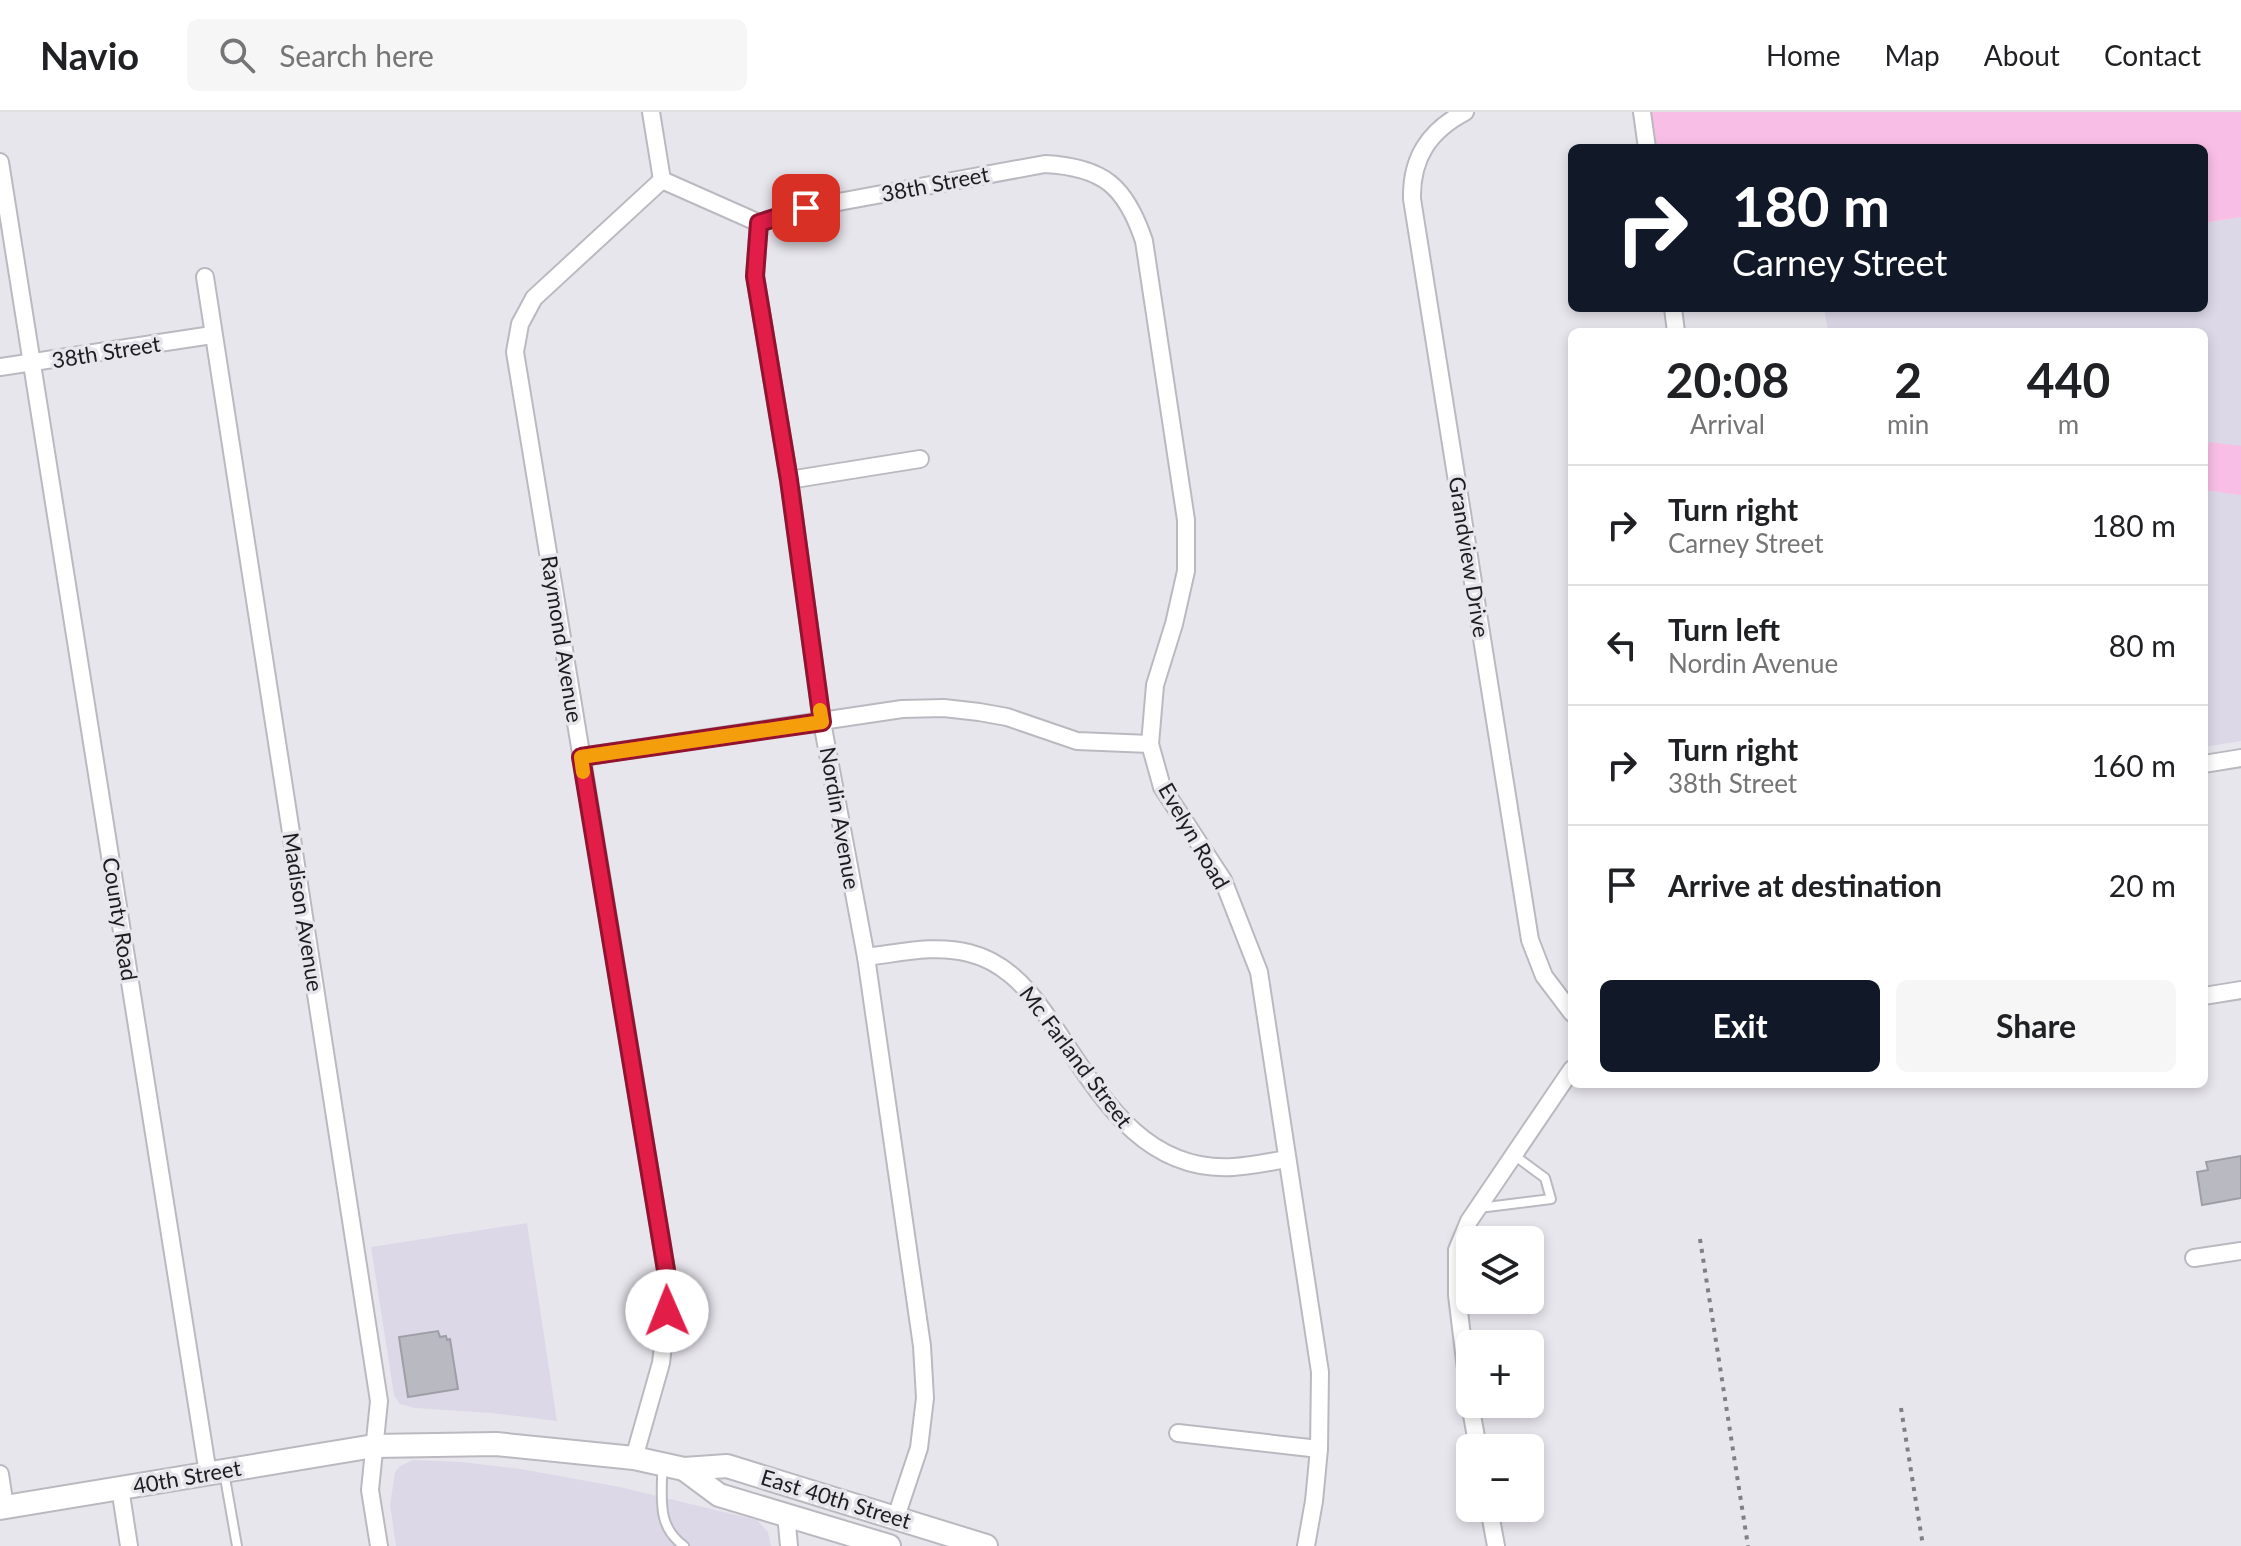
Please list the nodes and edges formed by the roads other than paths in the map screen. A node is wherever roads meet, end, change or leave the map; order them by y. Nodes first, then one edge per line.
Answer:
1 (651, 112) edge
2 (1465, 112) edge
3 (1642, 112) edge
4 (1646, 144) edge
5 (0, 162) edge
6 (662, 180) junction
7 (1109, 182) joint
8 (759, 223) junction
9 (205, 277) dead end
10 (212, 335) junction
11 (32, 364) junction
12 (0, 367) edge
13 (920, 459) dead end
14 (789, 480) junction
15 (822, 722) junction
16 (1150, 744) junction
17 (581, 757) junction
18 (2241, 758) edge
19 (2208, 763) edge
20 (866, 957) junction
21 (2241, 990) edge
22 (2208, 995) edge
23 (1568, 1008) edge
24 (1568, 1075) edge
25 (1514, 1155) junction
26 (1287, 1159) junction
27 (1478, 1208) junction
28 (2241, 1251) edge
29 (2194, 1258) dead end
30 (1461, 1330) edge
31 (1178, 1433) dead end
32 (374, 1446) junction
33 (1319, 1449) junction
34 (634, 1458) junction
35 (673, 1466) junction
36 (216, 1472) junction
37 (0, 1474) edge
38 (120, 1488) junction
39 (3, 1508) edge
40 (786, 1514) junction
41 (896, 1517) junction
42 (1492, 1522) edge
43 (379, 1543) edge
44 (129, 1546) edge
45 (237, 1546) edge
46 (684, 1546) edge
47 (789, 1546) edge
48 (889, 1546) edge
49 (986, 1546) edge
50 (1306, 1546) edge
51 (1496, 1546) edge

1 - 6 street
2 - 23 street, Grandview Drive
3 - 4 street
5 - 11 street
6 - 8 street
6 - 17 street, Raymond Avenue
7 - 8 street, 38th Street
7 - 16 street, Evelyn Road
8 - 14 street, Nordin Avenue
9 - 10 street, Madison Avenue
10 - 11 street, 38th Street
10 - 32 street, Madison Avenue
11 - 12 street, 38th Street
11 - 36 street, County Road
13 - 14 street
14 - 15 street, Nordin Avenue
15 - 16 street
15 - 17 street
15 - 20 street, Nordin Avenue
16 - 26 street, Evelyn Road
17 - 34 street, Raymond Avenue
18 - 19 street
20 - 26 street, Mc Farland Street
20 - 41 street, Nordin Avenue
21 - 22 street
24 - 25 street
25 - 27 street
25 - 27 lane
26 - 33 street, Evelyn Road
27 - 30 street
28 - 29 street
31 - 33 street
32 - 34 main road, East 40th Street
32 - 36 main road, 40th Street
32 - 43 street, Madison Avenue
33 - 50 street, Evelyn Road
34 - 35 main road, East 40th Street
35 - 40 main road, East 40th Street
35 - 41 main road, East 40th Street
35 - 46 lane
36 - 38 main road, 40th Street
36 - 45 lane
37 - 39 street
38 - 39 main road, 40th Street
38 - 44 street
40 - 47 street
40 - 48 main road, East 40th Street
41 - 49 main road, East 40th Street
42 - 51 street

